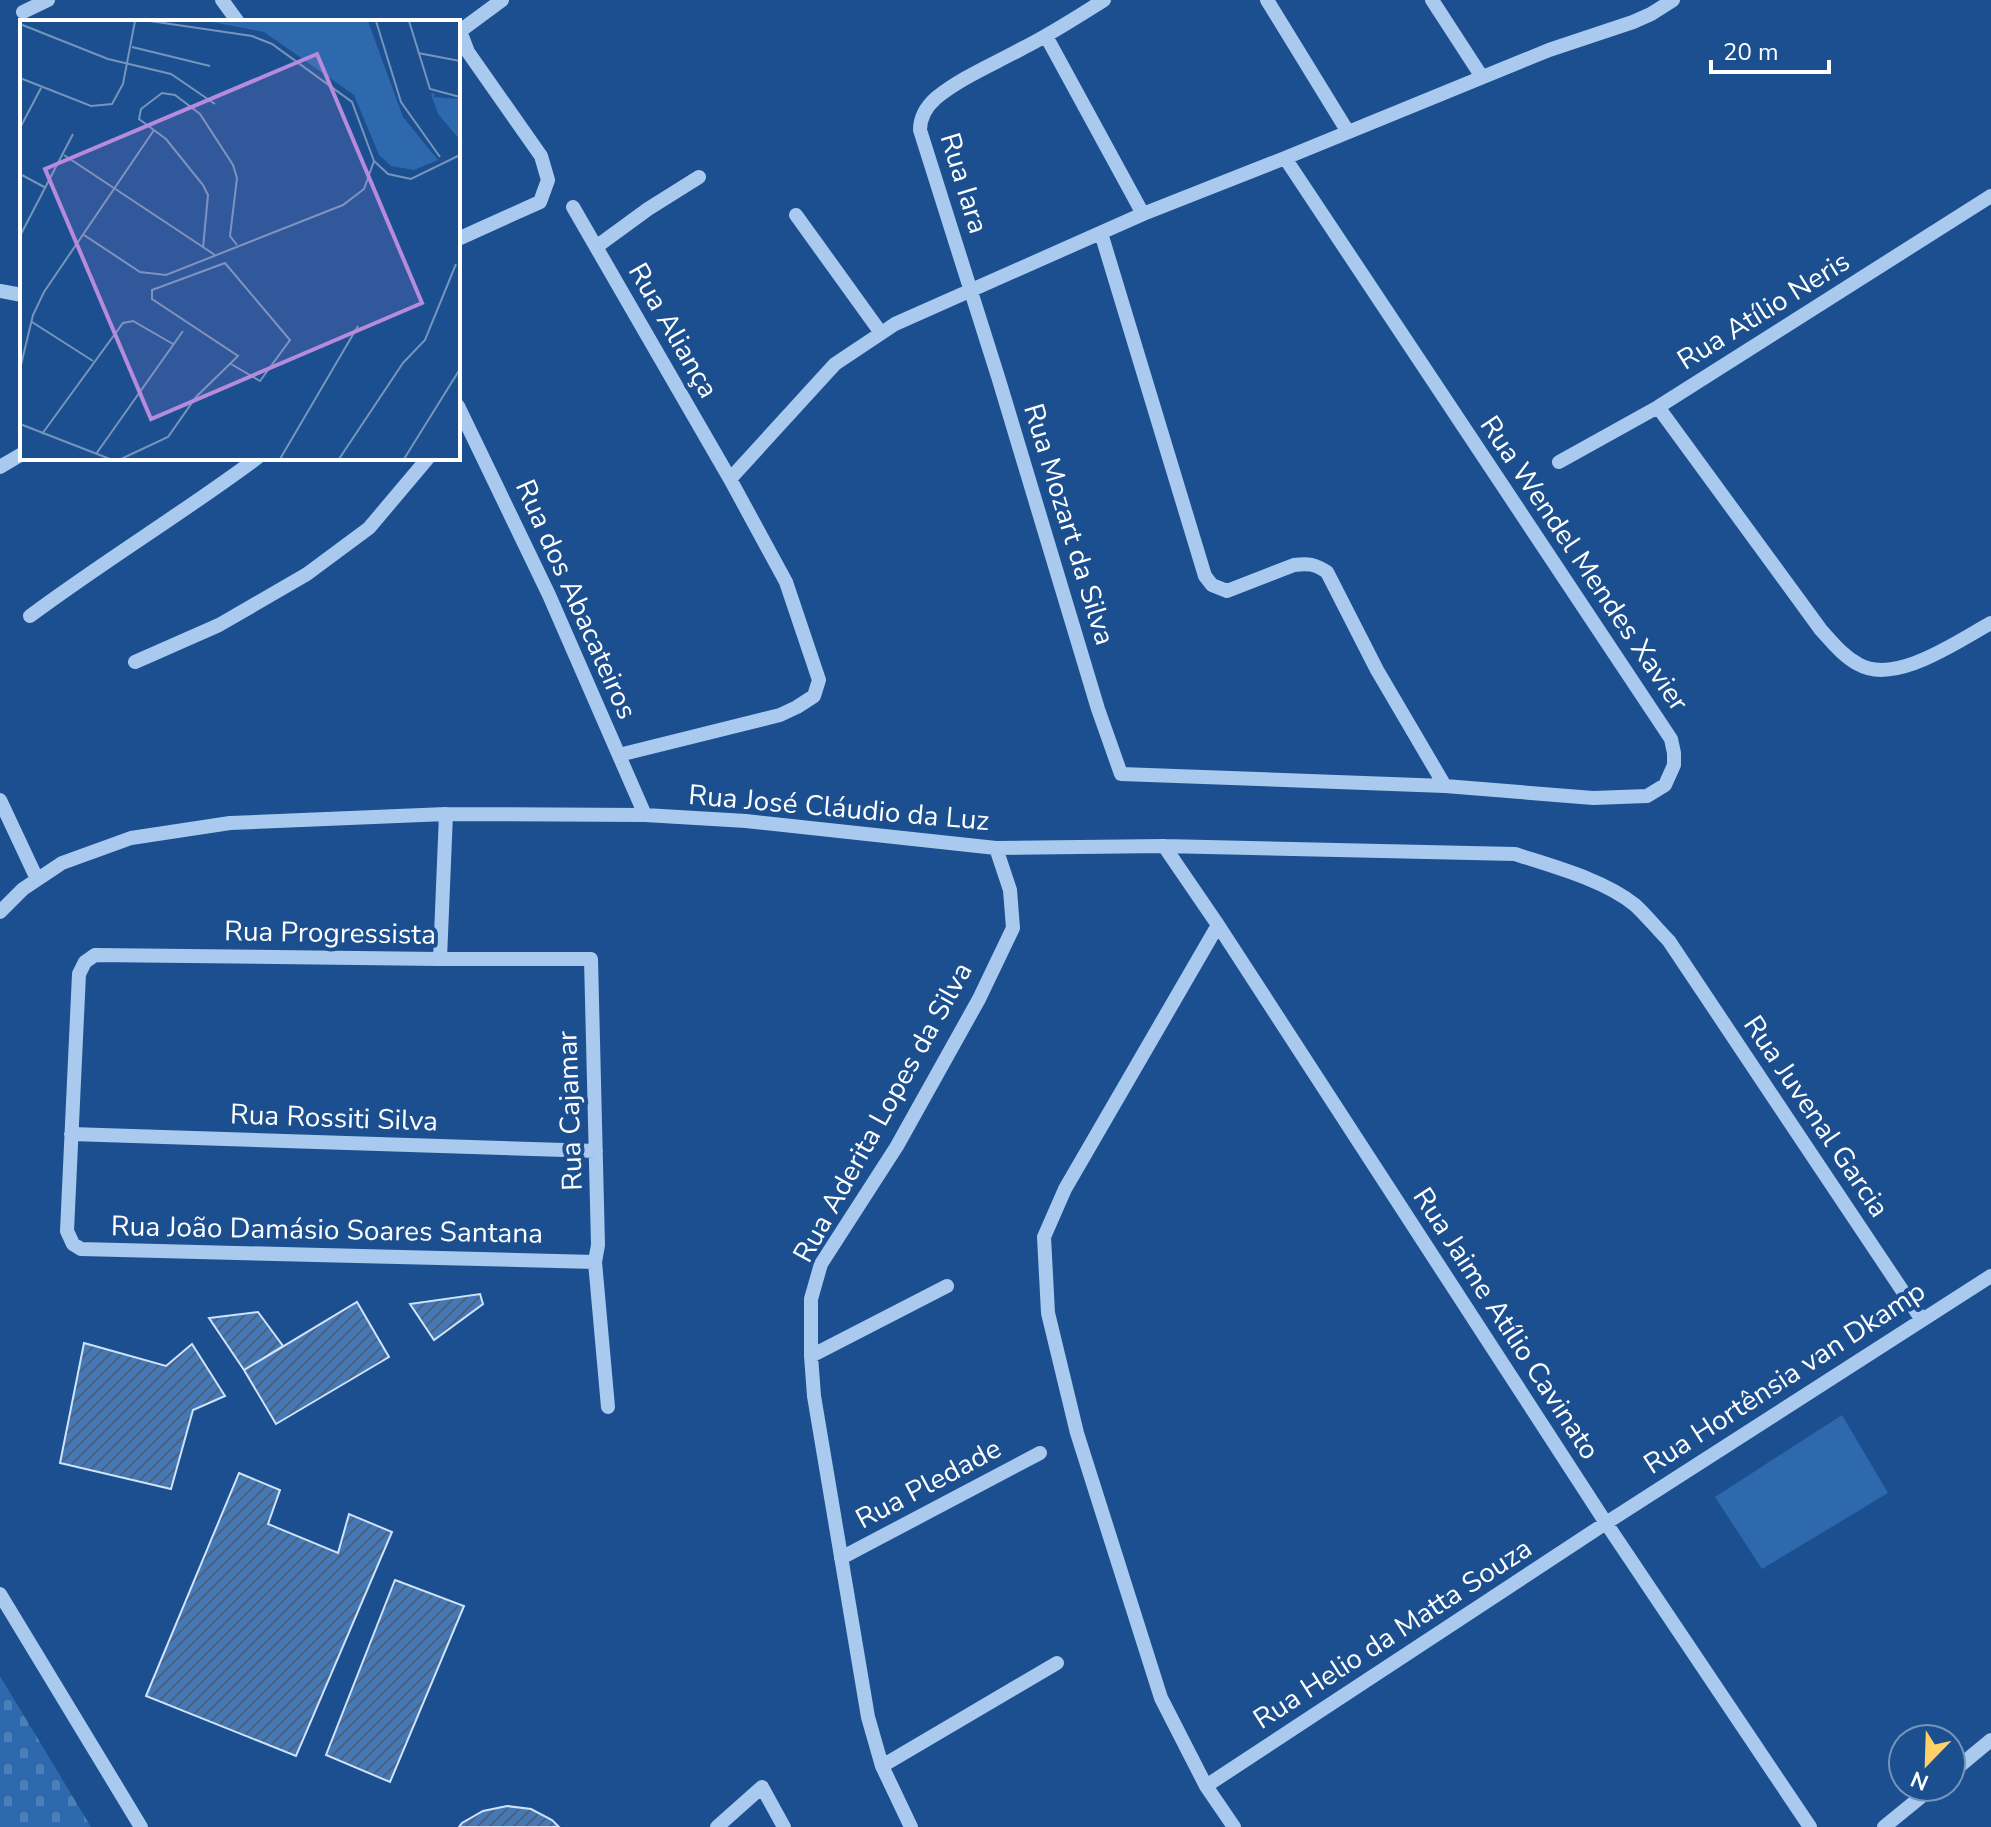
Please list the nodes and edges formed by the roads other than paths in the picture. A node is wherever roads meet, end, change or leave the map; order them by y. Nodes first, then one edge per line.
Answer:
1 (48, 0) edge
2 (222, 0) edge
3 (502, 0) edge
4 (1104, 0) edge
5 (1267, 0) edge
6 (1432, 0) edge
7 (1673, 0) edge
8 (23, 12) dead end
9 (237, 20) edge
10 (460, 31) edge
11 (460, 31) edge
12 (1046, 36) junction
13 (1482, 77) junction
14 (1348, 132) junction
15 (1285, 158) junction
16 (699, 177) dead end
17 (1991, 196) edge
18 (573, 207) dead end
19 (1143, 214) junction
20 (796, 215) dead end
21 (1101, 233) junction
22 (460, 238) edge
23 (596, 247) junction
24 (971, 289) junction
25 (0, 291) edge
26 (20, 295) edge
27 (881, 333) junction
28 (1658, 407) junction
29 (460, 415) edge
30 (20, 455) edge
31 (254, 460) edge
32 (426, 460) edge
33 (1559, 462) dead end
34 (0, 467) edge
35 (730, 479) junction
36 (30, 616) dead end
37 (1991, 623) edge
38 (135, 662) dead end
39 (619, 755) junction
40 (1121, 774) joint
41 (1445, 786) junction
42 (0, 800) edge
43 (446, 814) junction
44 (645, 815) junction
45 (1164, 846) junction
46 (996, 848) junction
47 (37, 879) junction
48 (0, 912) edge
49 (1218, 925) junction
50 (1669, 941) joint
51 (440, 959) junction
52 (591, 959) joint
53 (71, 1134) junction
54 (596, 1151) junction
55 (595, 1262) junction
56 (1991, 1276) edge
57 (947, 1286) dead end
58 (1922, 1320) junction
59 (811, 1356) junction
60 (608, 1407) dead end
61 (1040, 1453) dead end
62 (1606, 1523) junction
63 (841, 1558) junction
64 (0, 1594) edge
65 (1057, 1663) dead end
66 (1991, 1740) edge
67 (1967, 1760) edge
68 (882, 1766) junction
69 (1206, 1786) junction
70 (1913, 1803) edge
71 (141, 1827) edge
72 (717, 1827) edge
73 (784, 1827) edge
74 (911, 1827) edge
75 (1234, 1827) edge
76 (1810, 1827) edge
77 (1884, 1827) edge

1 - 8 street
2 - 9 street
3 - 10 street
4 - 12 street, Rua Iara
5 - 14 street
6 - 13 street
7 - 13 street
11 - 22 street
12 - 19 street
12 - 24 street, Rua Iara
13 - 14 street
14 - 15 street
15 - 19 street
15 - 41 street, Rua Wendel Mendes Xavier
16 - 23 street
17 - 28 street, Rua Atílio Neris
18 - 23 street, Rua Aliança
19 - 21 street
20 - 27 street
21 - 24 street
21 - 41 street
23 - 35 street, Rua Aliança
24 - 27 street
24 - 40 street, Rua Mozart da Silva
25 - 26 street
27 - 35 street
28 - 33 street, Rua Atílio Neris
28 - 37 street
29 - 39 street, Rua dos Abacateiros
30 - 34 street
31 - 36 street
32 - 38 street
35 - 39 street, Rua Aliança
39 - 44 street, Rua dos Abacateiros
40 - 41 street, Rua Wendel Mendes Xavier
42 - 47 street
43 - 44 street, Rua José Cláudio da Luz
43 - 47 street, Rua José Cláudio da Luz
43 - 51 street
44 - 46 street, Rua José Cláudio da Luz
45 - 46 street, Rua José Cláudio da Luz
45 - 49 street, Rua Jaime Atílio Cavinato
45 - 50 street, Rua José Cláudio da Luz
46 - 59 street, Rua Aderita Lopes da Silva
47 - 48 street, Rua José Cláudio da Luz
49 - 62 street, Rua Jaime Atílio Cavinato
49 - 69 street
50 - 58 street, Rua Juvenal Garcia
51 - 52 street, Rua Progressista
51 - 53 street, Rua Progressista
52 - 54 street, Rua Cajamar
53 - 54 street, Rua Rossiti Silva
53 - 55 street, Rua João Damásio Soares Santana
54 - 55 street, Rua Cajamar
55 - 60 street
56 - 58 street, Rua Hortênsia van Dkamp
57 - 59 street
58 - 62 street, Rua Hortênsia van Dkamp
59 - 63 street, Rua Aderita Lopes da Silva
61 - 63 street, Rua Pledade
62 - 69 street, Rua Helio da Matta Souza
62 - 76 street, Rua Jaime Atílio Cavinato
63 - 68 street, Rua Aderita Lopes da Silva
64 - 71 street
65 - 68 street
66 - 67 street
68 - 74 street, Rua Aderita Lopes da Silva
69 - 75 street
70 - 77 street
72 - 73 street

